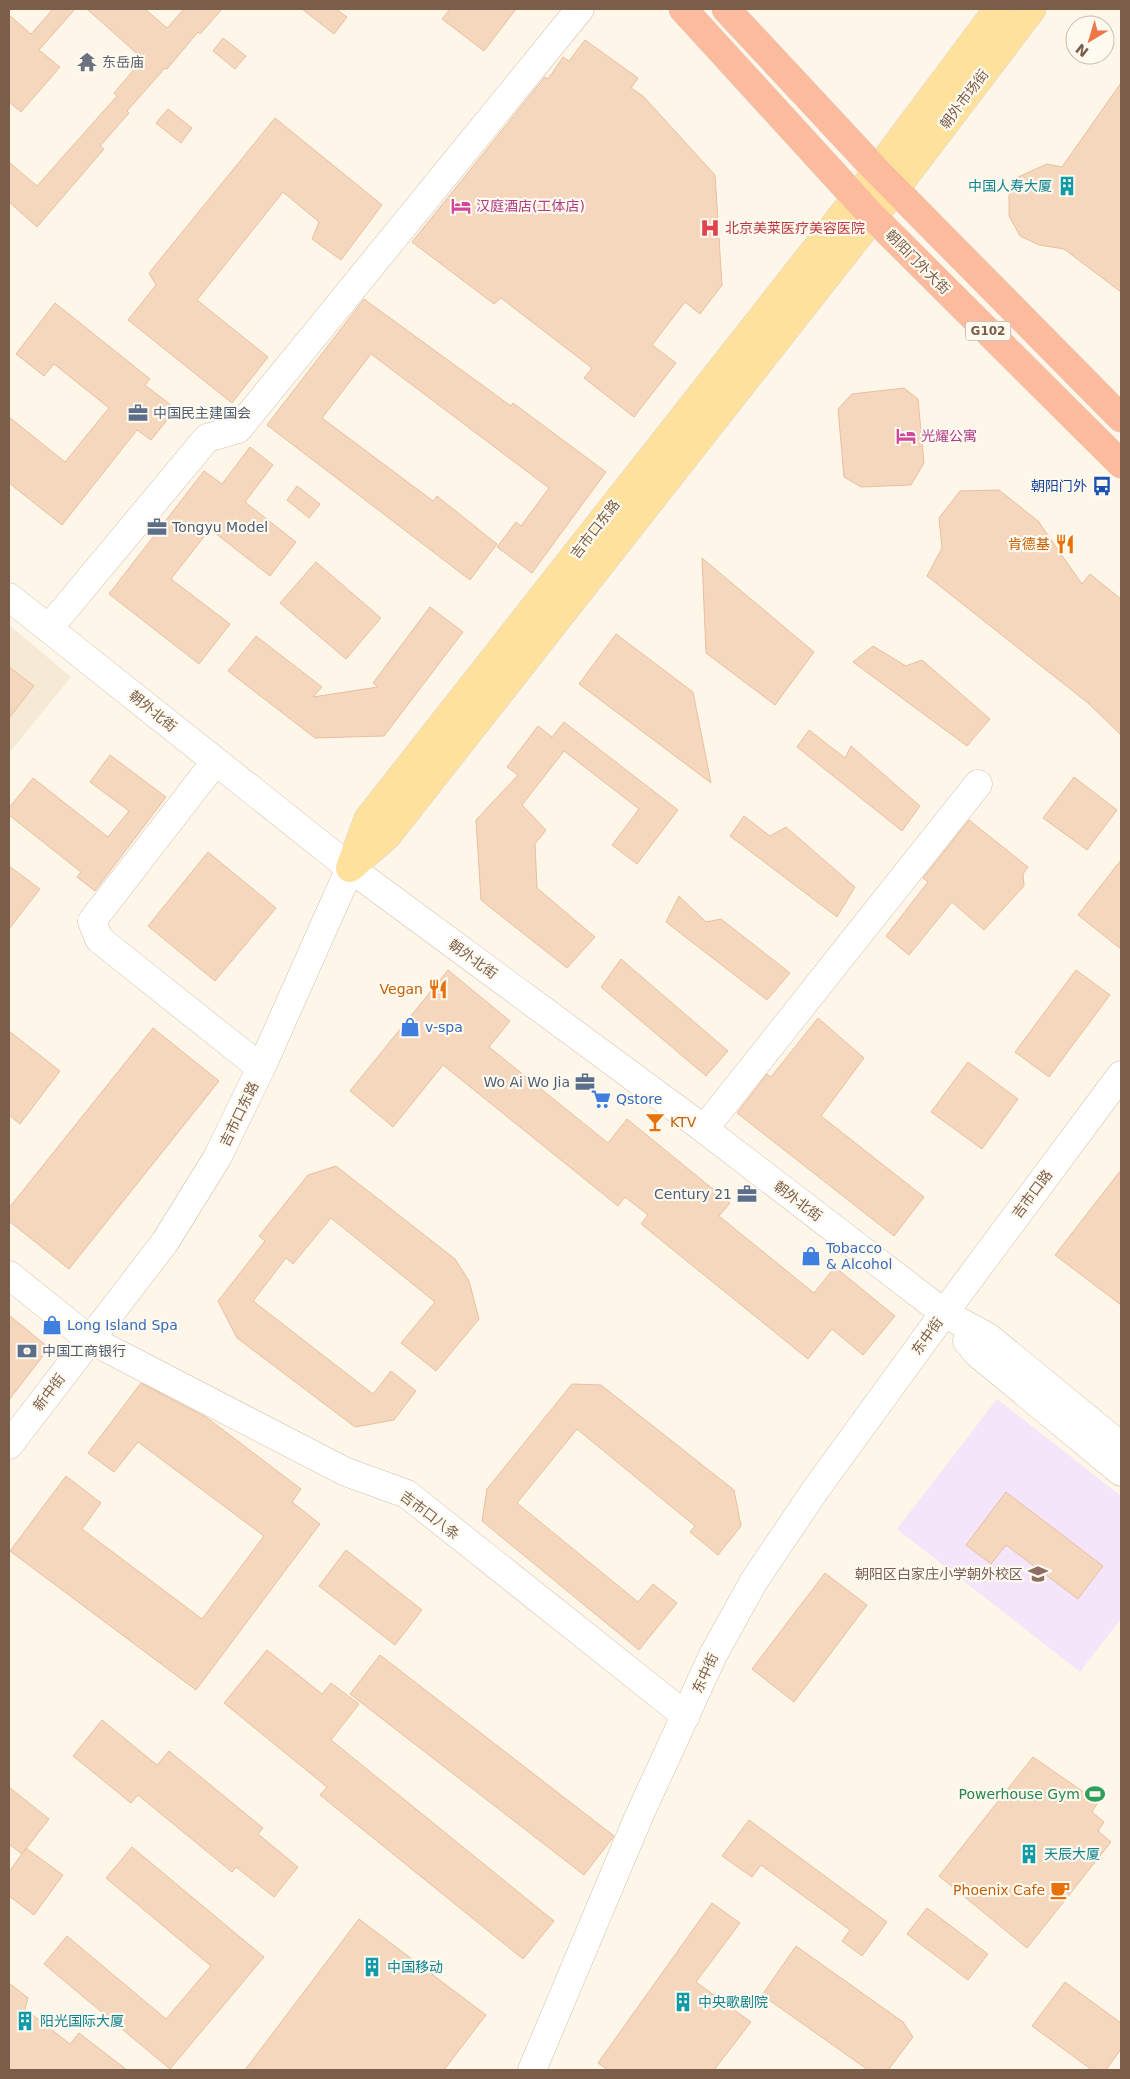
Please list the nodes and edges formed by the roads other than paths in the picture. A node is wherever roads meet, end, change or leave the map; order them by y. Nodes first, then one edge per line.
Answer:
1 (580, 9) edge
2 (683, 9) edge
3 (726, 9) edge
4 (998, 9) edge
5 (1032, 9) edge
6 (886, 180) junction
7 (864, 208) junction
8 (1121, 418) edge
9 (1121, 464) edge
10 (9, 597) edge
11 (49, 628) junction
12 (215, 762) junction
13 (978, 784) dead end
14 (350, 868) junction
15 (261, 1068) junction
16 (1121, 1075) edge
17 (704, 1129) junction
18 (9, 1275) edge
19 (944, 1313) junction
20 (90, 1339) junction
21 (9, 1444) edge
22 (1121, 1446) edge
23 (1121, 1472) edge
24 (686, 1716) junction
25 (532, 2070) edge

1 - 11 street
2 - 7 highway, 朝阳门外大街 / G102
3 - 6 highway, G102
4 - 6 main road, 朝外市场街
5 - 6 main road, 朝外市场街
6 - 7 main road, 吉市口东路
6 - 8 highway, G102
7 - 9 highway, 朝阳门外大街 / G102
7 - 14 main road, 吉市口东路
10 - 11 street, 朝外北街
11 - 12 street, 朝外北街
12 - 14 street, 朝外北街
12 - 15 street
13 - 17 street
14 - 15 street, 吉市口东路
14 - 17 street, 朝外北街
15 - 20 street, 吉市口东路
16 - 19 street, 吉市口路
17 - 19 street, 朝外北街
18 - 20 street, 吉市口八条
19 - 22 street, 朝外北街
19 - 23 street, 朝外北街
19 - 24 street, 东中街
20 - 21 street, 新中街
20 - 24 street, 吉市口八条
24 - 25 street, 东中街

